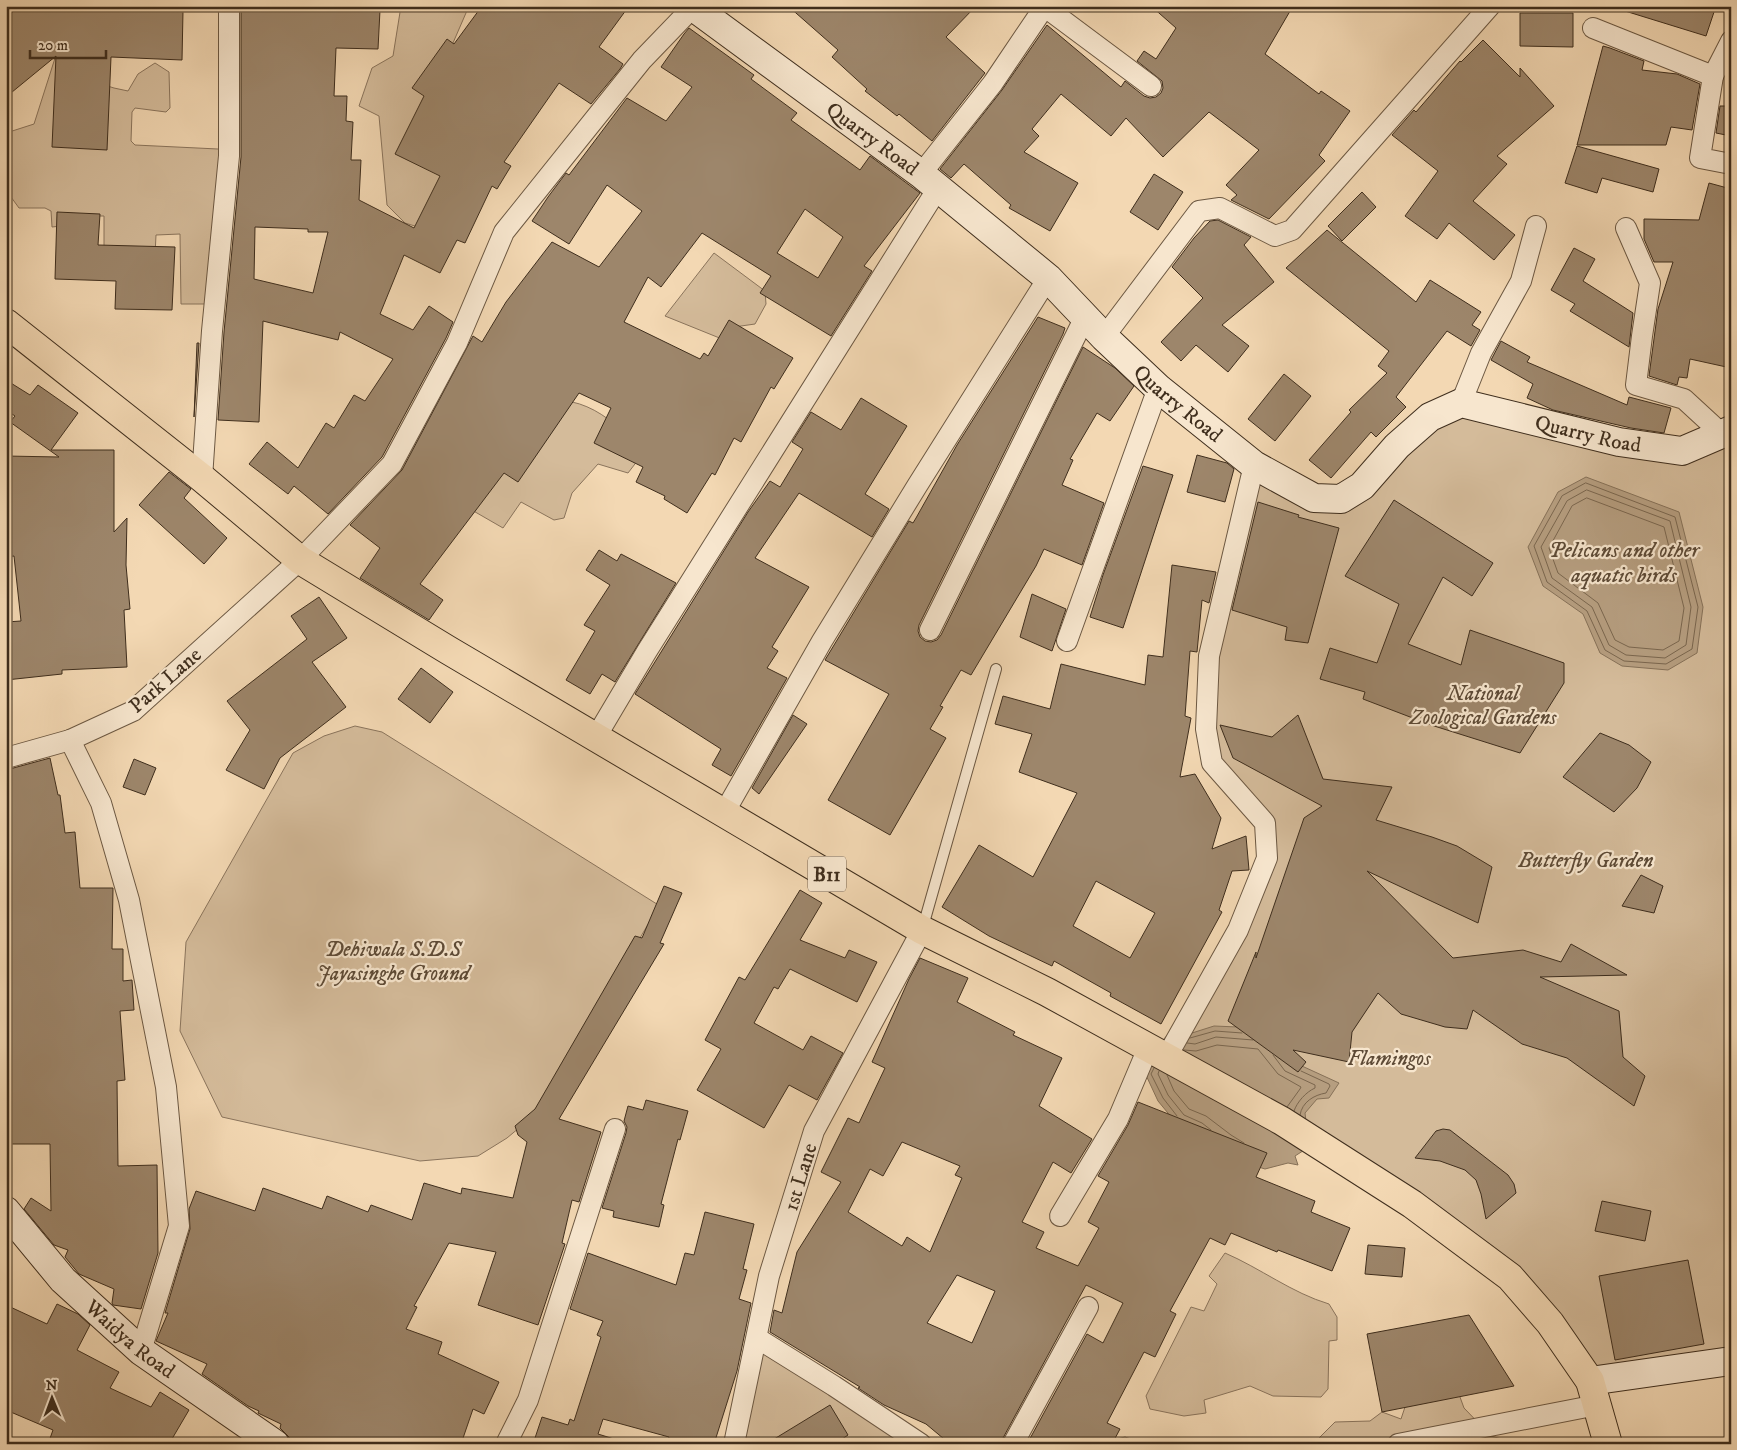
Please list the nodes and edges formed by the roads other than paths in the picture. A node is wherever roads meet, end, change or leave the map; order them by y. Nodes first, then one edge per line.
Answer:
1 (229, 6) edge
2 (1490, 6) edge
3 (693, 7) edge
4 (1045, 7) edge
5 (1593, 28) dead end
6 (1731, 41) edge
7 (1713, 76) junction
8 (1151, 86) dead end
9 (1731, 164) edge
10 (929, 181) junction
11 (1536, 226) dead end
12 (1626, 228) dead end
13 (1048, 278) junction
14 (1085, 317) junction
15 (6, 323) edge
16 (1104, 336) junction
17 (1158, 388) junction
18 (1461, 404) junction
19 (1726, 432) edge
20 (1254, 465) junction
21 (202, 478) junction
22 (300, 560) junction
23 (930, 630) dead end
24 (1067, 641) dead end
25 (996, 669) dead end
26 (596, 737) junction
27 (70, 740) junction
28 (6, 758) edge
29 (724, 813) junction
30 (922, 930) junction
31 (1157, 1053) junction
32 (615, 1129) dead end
33 (6, 1211) edge
34 (1060, 1216) dead end
35 (1088, 1306) dead end
36 (757, 1338) junction
37 (141, 1350) junction
38 (1731, 1361) edge
39 (1593, 1394) junction
40 (275, 1444) edge
41 (506, 1444) edge
42 (734, 1444) edge
43 (921, 1444) edge
44 (1013, 1444) edge
45 (1398, 1444) edge
46 (1608, 1444) edge

1 - 21 street
2 - 16 street
3 - 10 street, Quarry Road
3 - 22 street, Park Lane
4 - 8 street
4 - 10 street
5 - 7 street
6 - 7 street
7 - 9 street
10 - 13 street, Quarry Road
10 - 26 street
11 - 18 street
12 - 19 street
13 - 14 street, Quarry Road
13 - 29 street
14 - 16 street, Quarry Road
14 - 23 street
15 - 21 main road, B11
16 - 17 street, Quarry Road
17 - 20 street, Quarry Road
17 - 24 street
18 - 19 street, Quarry Road
18 - 20 street, Quarry Road
20 - 31 street
21 - 22 main road, B11
22 - 26 main road, B11
22 - 27 street, Park Lane
25 - 30 lane
26 - 29 main road, B11
27 - 28 street, Park Lane
27 - 37 street
29 - 30 main road, B11
30 - 31 main road, B11
30 - 36 street, 1st Lane
31 - 34 street
31 - 39 main road, B11
32 - 41 street
33 - 37 street, Waidya Road
35 - 44 street
36 - 42 street, 1st Lane
36 - 43 street
37 - 40 street, Waidya Road
38 - 39 street
39 - 45 street
39 - 46 main road, B11

